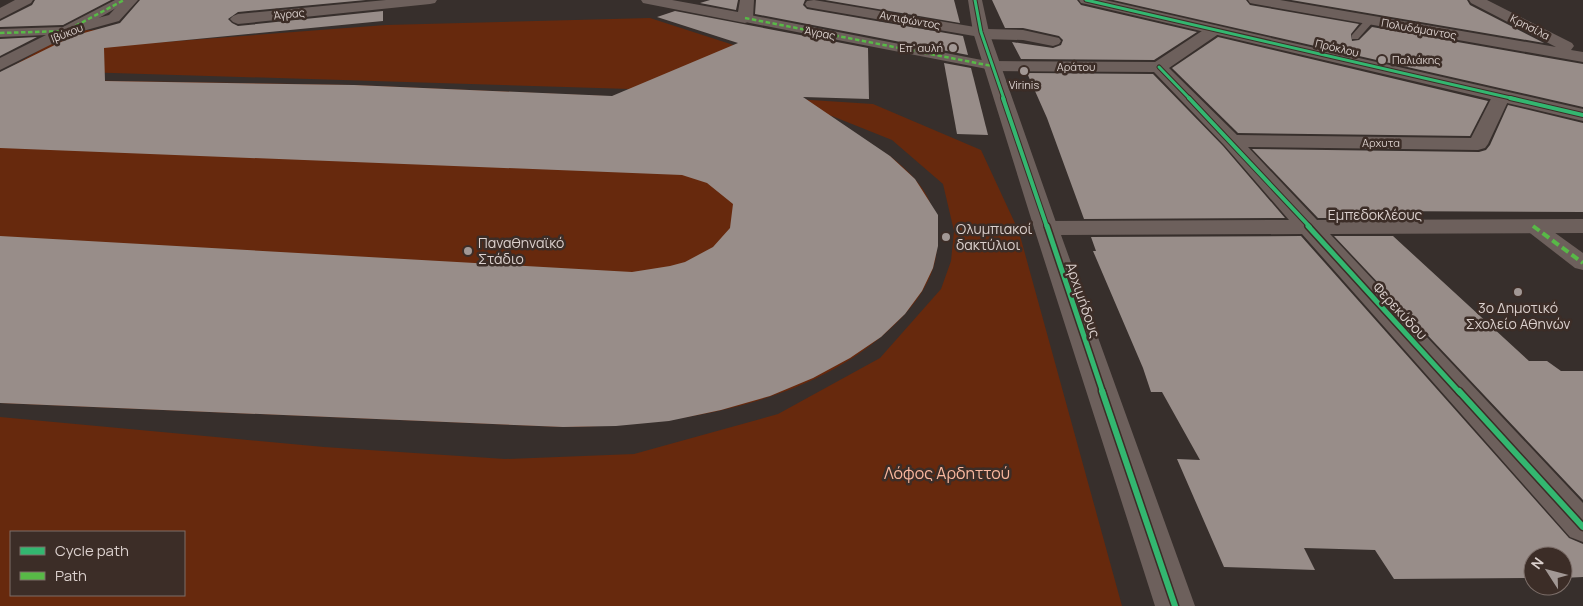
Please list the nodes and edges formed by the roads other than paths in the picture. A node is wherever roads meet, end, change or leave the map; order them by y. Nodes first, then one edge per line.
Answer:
1 (26, 0) edge
2 (124, 0) edge
3 (131, 0) edge
4 (430, 0) edge
5 (648, 0) edge
6 (747, 0) edge
7 (975, 0) edge
8 (1086, 0) edge
9 (1259, 0) edge
10 (1476, 0) edge
11 (812, 4) dead end
12 (845, 4) edge
13 (1242, 12) dead end
14 (0, 14) edge
15 (744, 18) junction
16 (238, 19) dead end
17 (1370, 20) junction
18 (1214, 30) junction
19 (66, 31) junction
20 (0, 33) edge
21 (981, 33) junction
22 (1356, 37) dead end
23 (1052, 41) dead end
24 (1583, 56) edge
25 (0, 65) edge
26 (992, 66) junction
27 (1159, 67) junction
28 (1501, 97) junction
29 (1583, 115) edge
30 (1231, 142) junction
31 (1533, 226) junction
32 (1583, 226) edge
33 (1307, 227) junction
34 (1046, 228) junction
35 (1583, 263) edge
36 (1583, 528) edge
37 (1175, 606) edge

1 - 14 street
2 - 19 street
3 - 19 street, Ιβύκου
4 - 16 street, Άγρας
5 - 15 street, Άγρας
6 - 15 street
7 - 21 street, Αρχιμήδους
8 - 18 street, Πρόκλου
9 - 13 street
9 - 17 street, Πολυδάμαντος
10 - 24 street, Κρησίλα
11 - 12 street, Αντιφώντος
12 - 21 street, Αντιφώντος
15 - 26 street, Άγρας
17 - 22 lane
17 - 24 street, Πολυδάμαντος
18 - 27 street
18 - 28 street, Πρόκλου
19 - 20 street
19 - 25 street, Ιβύκου
21 - 23 street, Αντιφώντος
21 - 26 street, Αρχιμήδους
26 - 27 street, Αράτου
26 - 34 street, Αρχιμήδους
27 - 30 street, Φερεκύδου
28 - 29 street, Πρόκλου
28 - 30 street, Αρχυτα
30 - 33 street, Φερεκύδου
31 - 32 street, Εμπεδοκλέους
31 - 33 street, Εμπεδοκλέους
31 - 35 street
33 - 34 street, Εμπεδοκλέους
33 - 36 street, Φερεκύδου
34 - 37 street, Αρχιμήδους

